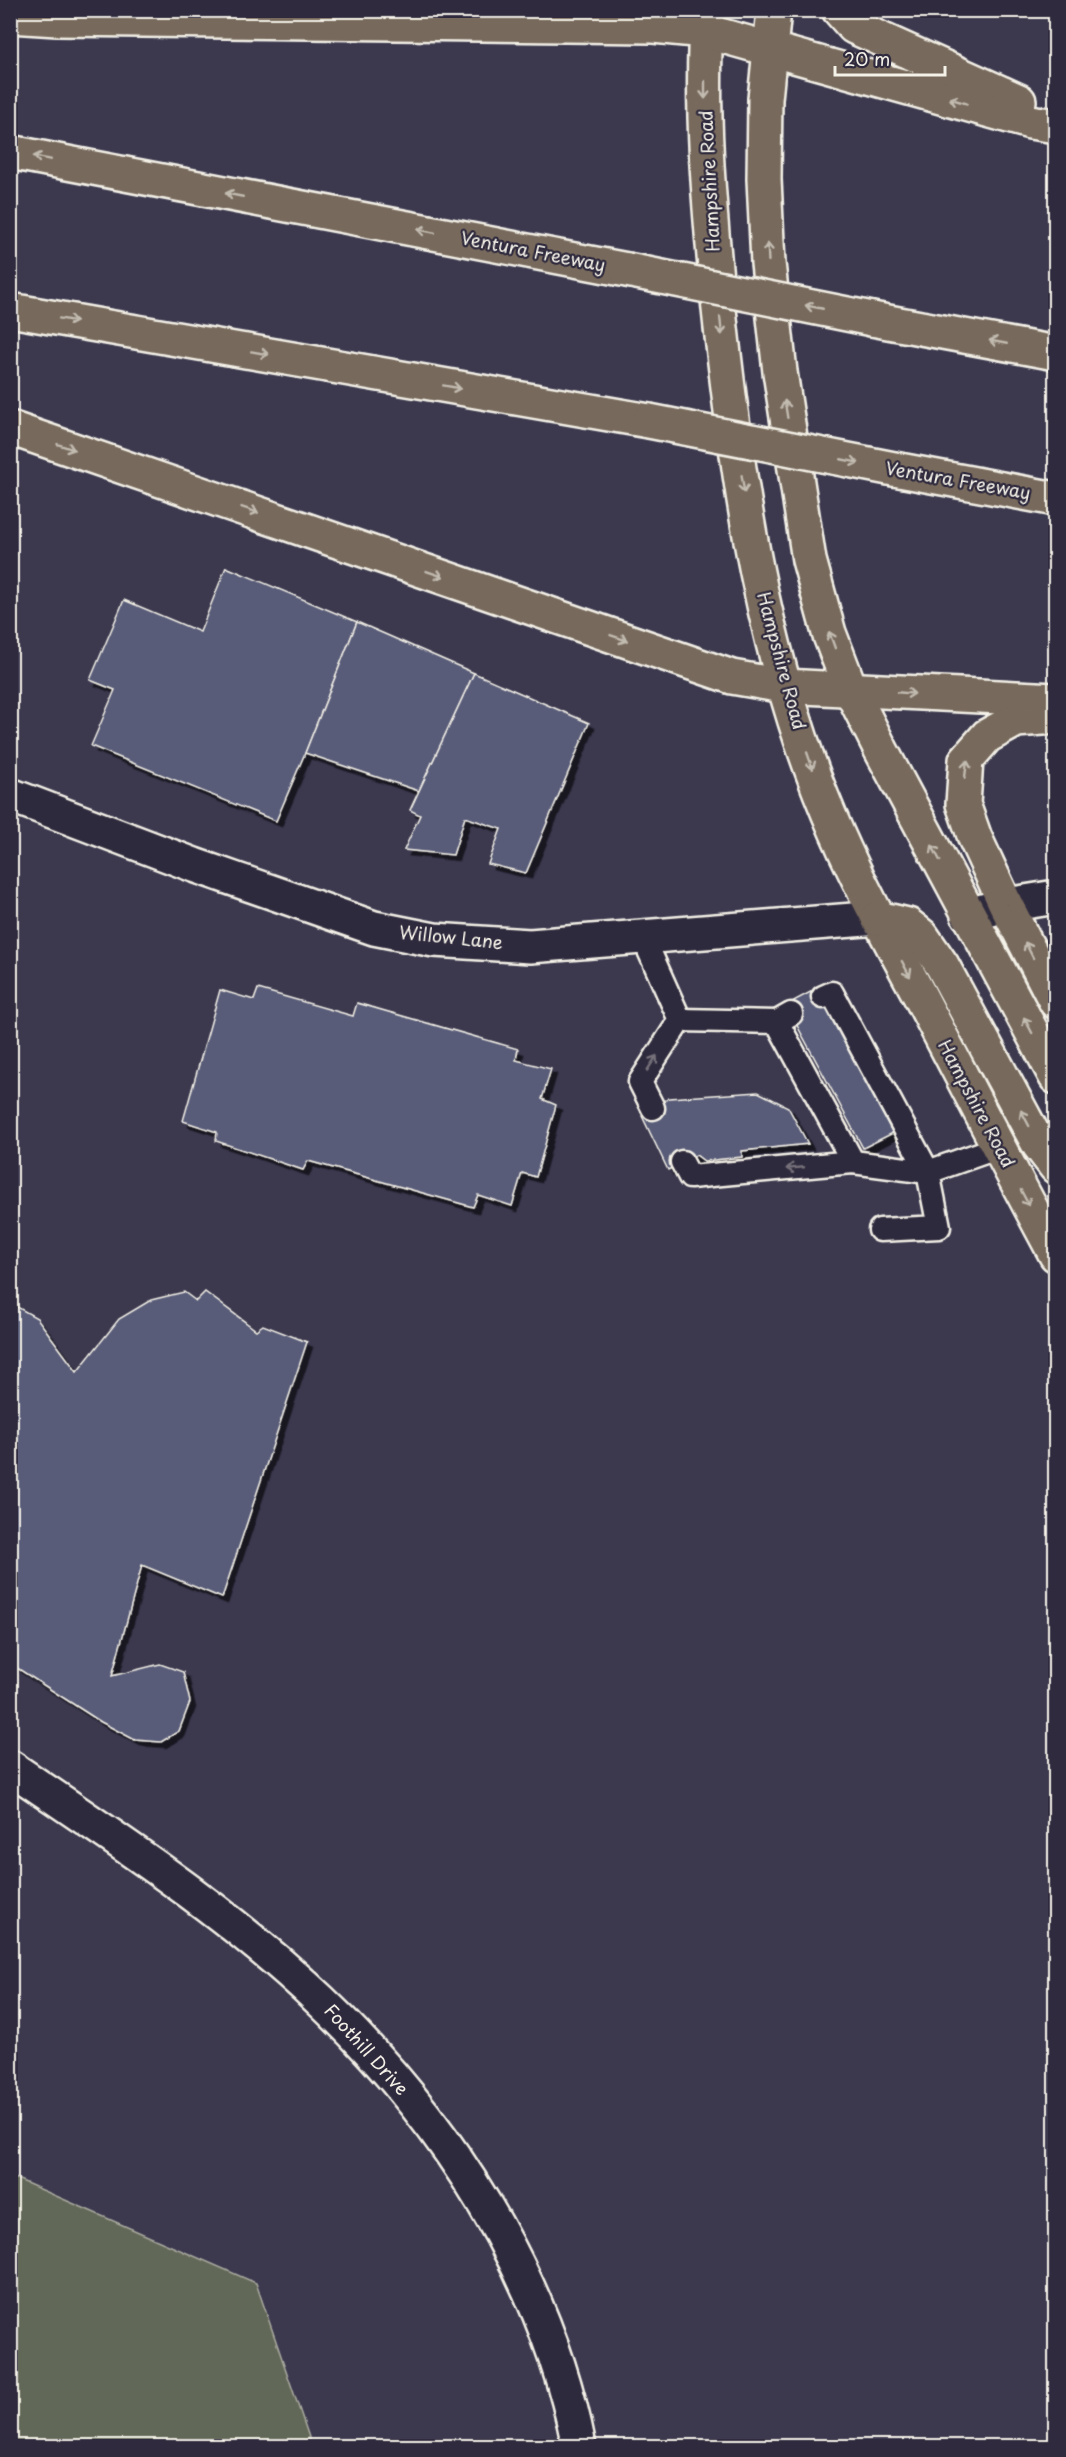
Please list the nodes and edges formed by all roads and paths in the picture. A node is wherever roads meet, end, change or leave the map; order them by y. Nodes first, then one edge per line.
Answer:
1 (774, 10) edge
2 (839, 10) edge
3 (10, 16) edge
4 (706, 21) edge
5 (770, 48) junction
6 (1056, 119) edge
7 (1056, 126) edge
8 (10, 152) edge
9 (10, 310) edge
10 (1056, 353) edge
11 (10, 428) edge
12 (1056, 499) edge
13 (784, 686) junction
14 (850, 688) junction
15 (1056, 700) edge
16 (1056, 717) edge
17 (10, 795) edge
18 (1056, 897) edge
19 (1006, 905) junction
20 (968, 915) junction
21 (878, 918) junction
22 (643, 937) junction
23 (823, 997) dead end
24 (1056, 1002) edge
25 (680, 1020) junction
26 (1056, 1077) edge
27 (653, 1108) dead end
28 (999, 1147) junction
29 (682, 1162) dead end
30 (853, 1162) junction
31 (1056, 1167) edge
32 (928, 1172) junction
33 (880, 1230) dead end
34 (1056, 1255) edge
35 (10, 1767) edge
36 (579, 2446) edge

1 - 5 main road
2 - 6 main road
3 - 4 main road
4 - 5 main road
4 -> 13 main road, Hampshire Road
7 -> 5 main road
14 -> 5 main road
10 -> 8 main road, Ventura Freeway, bridge
9 -> 12 main road, Ventura Freeway, bridge
11 -> 13 main road
13 - 14 main road
13 -> 21 main road, Hampshire Road
14 -> 15 main road
20 -> 14 main road
19 -> 16 main road
17 - 22 street, Willow Lane
18 - 19 street
19 - 20 street
24 -> 19 main road
26 -> 20 main road
21 - 22 street, Willow Lane
21 -> 28 main road, Hampshire Road
31 -> 21 main road
22 - 25 lane
23 - 32 lane
27 -> 25 lane
25 - 30 lane
28 - 32 lane
28 -> 34 main road, Hampshire Road
30 -> 29 lane
30 - 32 lane
32 - 33 lane
35 - 36 street, Foothill Drive

